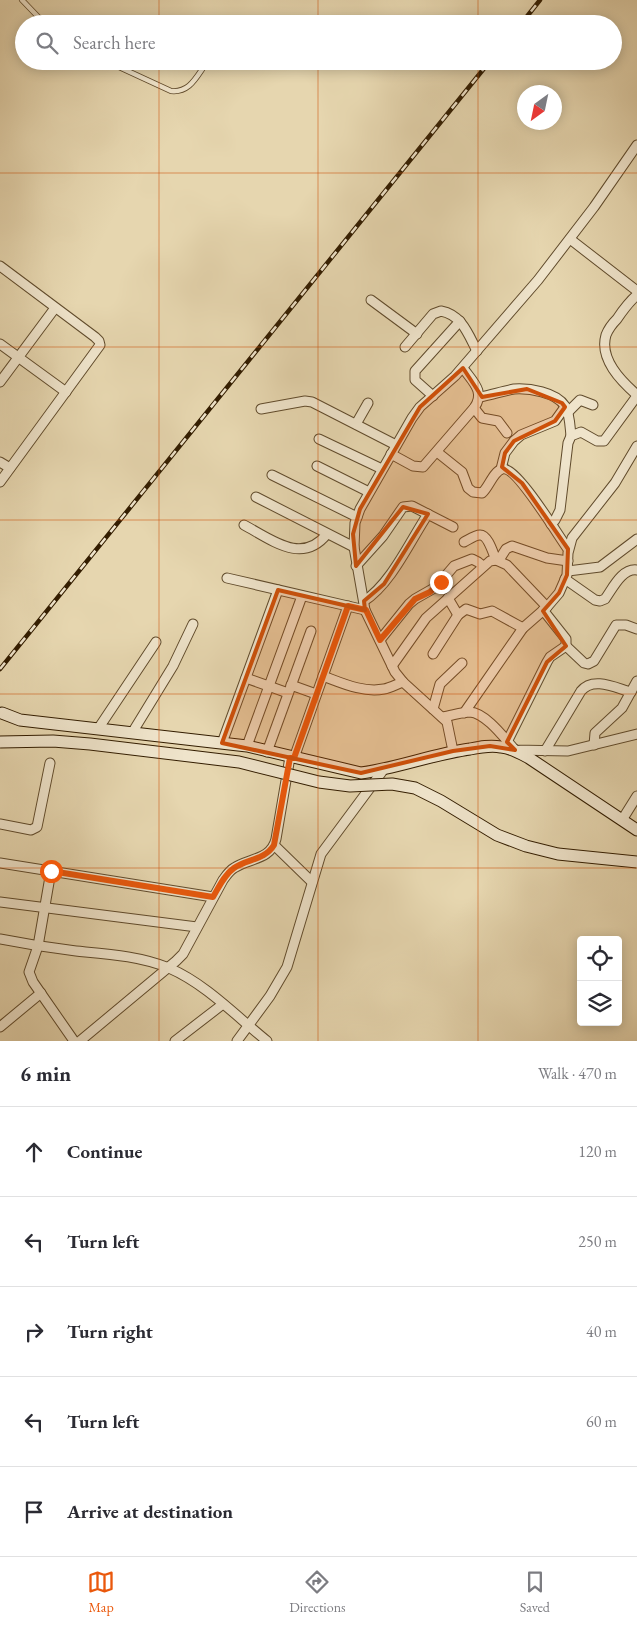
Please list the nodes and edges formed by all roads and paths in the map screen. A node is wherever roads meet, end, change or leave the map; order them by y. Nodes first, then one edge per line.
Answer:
1 (22, 0) edge
2 (37, 15) edge
3 (126, 70) edge
4 (201, 70) edge
5 (637, 145) edge
6 (570, 239) junction
7 (2, 271) edge
8 (636, 296) edge
9 (371, 300) dead end
10 (55, 308) junction
11 (460, 321) junction
12 (417, 334) junction
13 (0, 344) edge
14 (405, 347) dead end
15 (477, 351) junction
16 (18, 357) junction
17 (462, 368) junction
18 (0, 382) edge
19 (66, 392) junction
20 (637, 395) edge
21 (433, 396) junction
22 (480, 397) junction
23 (368, 403) dead end
24 (593, 405) dead end
25 (474, 408) junction
26 (260, 409) dead end
27 (566, 410) junction
28 (356, 424) junction
29 (507, 433) dead end
30 (571, 436) junction
31 (319, 439) dead end
32 (637, 446) edge
33 (394, 450) junction
34 (437, 452) junction
35 (0, 462) edge
36 (317, 466) dead end
37 (10, 468) junction
38 (501, 469) junction
39 (382, 470) junction
40 (272, 475) dead end
41 (0, 482) edge
42 (369, 492) junction
43 (256, 497) dead end
44 (428, 514) junction
45 (357, 517) junction
46 (551, 524) junction
47 (244, 525) dead end
48 (453, 527) dead end
49 (327, 534) junction
50 (637, 539) edge
51 (464, 542) dead end
52 (354, 547) junction
53 (568, 549) junction
54 (497, 560) junction
55 (356, 566) junction
56 (483, 566) junction
57 (567, 570) junction
58 (637, 570) edge
59 (227, 578) dead end
60 (278, 590) junction
61 (302, 596) junction
62 (448, 598) junction
63 (348, 606) junction
64 (365, 606) junction
65 (545, 609) junction
66 (458, 615) junction
67 (193, 624) dead end
68 (523, 628) junction
69 (637, 629) edge
70 (312, 631) dead end
71 (380, 640) junction
72 (156, 642) dead end
73 (566, 646) junction
74 (433, 654) dead end
75 (462, 663) dead end
76 (392, 666) junction
77 (323, 676) junction
78 (246, 678) junction
79 (637, 681) edge
80 (403, 682) junction
81 (268, 686) junction
82 (290, 689) junction
83 (631, 692) junction
84 (316, 694) junction
85 (433, 709) junction
86 (2, 713) dead end
87 (464, 713) junction
88 (442, 717) junction
89 (98, 729) junction
90 (132, 733) junction
91 (637, 734) edge
92 (0, 742) edge
93 (222, 744) junction
94 (594, 745) junction
95 (247, 746) junction
96 (511, 746) junction
97 (453, 751) junction
98 (544, 751) junction
99 (266, 752) junction
100 (292, 758) junction
101 (50, 763) dead end
102 (384, 769) junction
103 (637, 796) edge
104 (622, 820) junction
105 (0, 824) edge
106 (637, 830) edge
107 (274, 845) junction
108 (637, 862) edge
109 (0, 863) edge
110 (51, 871) junction
111 (312, 882) junction
112 (213, 897) junction
113 (0, 902) edge
114 (44, 908) junction
115 (197, 927) junction
116 (0, 939) edge
117 (38, 946) junction
118 (169, 968) junction
119 (41, 993) junction
120 (223, 1004) junction
121 (0, 1026) edge
122 (249, 1026) junction
123 (74, 1041) edge
124 (80, 1041) edge
125 (174, 1041) edge
126 (237, 1041) edge
127 (267, 1041) edge

1 - 2 lane
3 - 4 lane
5 - 6 street
6 - 8 street
6 - 15 street
7 - 10 street
8 - 20 street
9 - 12 street
10 - 16 street
10 - 19 street
11 - 12 street
11 - 15 street
11 - 21 street
12 - 14 street
13 - 16 street
15 - 17 street
16 - 18 street
16 - 19 street
17 - 21 street
17 - 22 street
19 - 37 street
20 - 30 street
21 - 33 street
22 - 25 street
22 - 27 street
23 - 28 street
24 - 27 street
25 - 29 street
25 - 34 street
26 - 28 street
27 - 30 street
27 - 38 street
28 - 33 street
30 - 46 street
31 - 39 street
32 - 53 street
33 - 34 street
33 - 39 street
34 - 38 street
35 - 37 street
36 - 42 street
37 - 41 street
38 - 46 street
39 - 42 street
40 - 45 street
42 - 45 street
43 - 49 street
44 - 48 street
44 - 55 street
44 - 64 street
45 - 52 street
46 - 53 street
47 - 49 street
49 - 52 street
50 - 57 street
51 - 54 street
52 - 55 street
53 - 57 street
54 - 56 street
54 - 57 street
54 - 65 street
55 - 64 street
56 - 62 street
56 - 71 street
57 - 58 street
57 - 65 street
59 - 60 street
60 - 61 street
60 - 78 street
61 - 63 street
61 - 81 street
62 - 66 street
62 - 76 street
63 - 64 street
63 - 77 street
64 - 71 street
65 - 68 street
65 - 73 street
66 - 68 street
66 - 74 street
67 - 90 street
68 - 87 street
69 - 73 street
70 - 82 street
71 - 76 street
72 - 89 street
73 - 96 street
75 - 85 street
76 - 80 street
77 - 80 street
77 - 84 street
78 - 81 street
78 - 93 street
79 - 83 street
80 - 85 street
81 - 82 street
81 - 95 street
82 - 84 street
82 - 99 street
83 - 94 street
83 - 98 street
84 - 100 street
85 - 88 street
86 - 89 street
87 - 88 street
87 - 96 street
88 - 97 street
89 - 90 street
90 - 93 street
91 - 94 street
92 - 108 street, bridge
93 - 95 street
94 - 98 street
95 - 99 street
96 - 97 street
96 - 98 street
96 - 104 street
97 - 102 street
99 - 100 street
100 - 102 street
100 - 107 street
101 - 105 street
102 - 111 street
103 - 104 street
104 - 106 street
107 - 111 street
107 - 112 street
109 - 110 street
110 - 112 street
110 - 114 street
111 - 122 street
112 - 115 street
113 - 114 street
114 - 115 street
114 - 117 street
115 - 118 street
116 - 117 street
117 - 118 street
117 - 119 street
118 - 120 street
118 - 124 street
119 - 121 street
119 - 123 street
120 - 122 street
120 - 125 street
122 - 126 street
122 - 127 street

